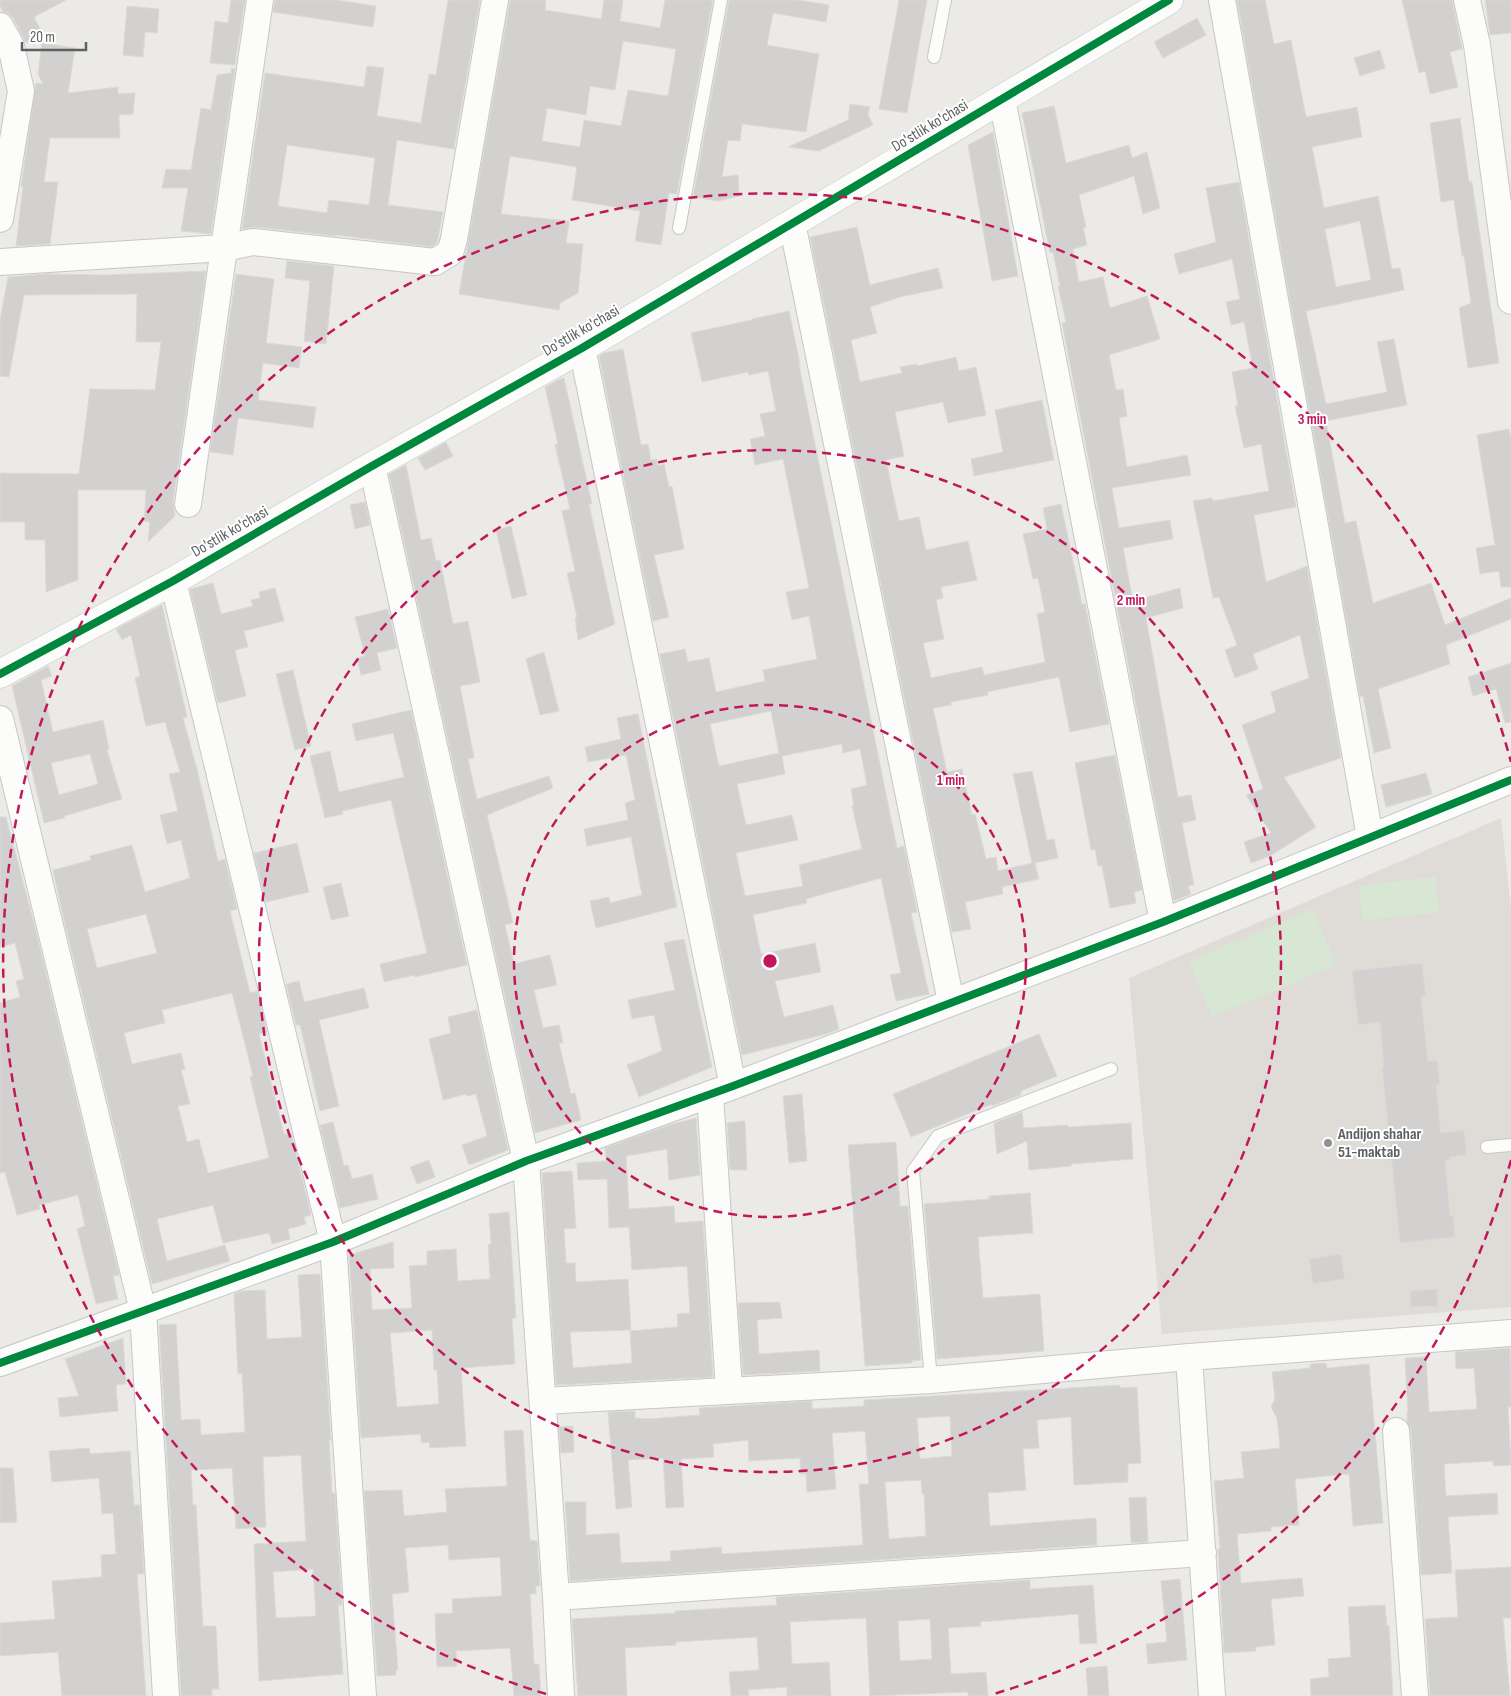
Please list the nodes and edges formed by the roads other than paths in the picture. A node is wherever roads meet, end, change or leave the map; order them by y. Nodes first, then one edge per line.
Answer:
1 (260, 0) edge
2 (495, 0) edge
3 (721, 0) edge
4 (945, 0) edge
5 (1170, 0) edge
6 (1222, 0) edge
7 (1467, 0) edge
8 (0, 26) edge
9 (934, 57) dead end
10 (1002, 99) junction
11 (0, 219) edge
12 (792, 224) junction
13 (679, 228) dead end
14 (224, 248) junction
15 (0, 262) edge
16 (1511, 302) edge
17 (582, 348) junction
18 (372, 466) junction
19 (188, 504) dead end
20 (173, 581) junction
21 (0, 674) edge
22 (0, 720) edge
23 (1511, 780) edge
24 (1370, 837) junction
25 (1163, 922) junction
26 (951, 1002) junction
27 (1111, 1070) dead end
28 (722, 1090) junction
29 (1511, 1144) edge
30 (1487, 1147) dead end
31 (526, 1161) junction
32 (333, 1242) junction
33 (143, 1311) junction
34 (1511, 1333) edge
35 (1189, 1357) junction
36 (0, 1363) edge
37 (930, 1380) junction
38 (729, 1390) junction
39 (543, 1401) junction
40 (1396, 1431) dead end
41 (1202, 1553) junction
42 (556, 1598) junction
43 (166, 1696) edge
44 (362, 1696) edge
45 (561, 1696) edge
46 (1212, 1696) edge
47 (1415, 1696) edge

1 - 14 street
2 - 14 street
3 - 13 lane
4 - 9 lane
5 - 10 street, Do'stlik ko'chasi
6 - 24 street
7 - 16 street
8 - 11 street
10 - 12 street, Do'stlik ko'chasi
10 - 25 street
12 - 17 street, Do'stlik ko'chasi
12 - 26 street
14 - 15 street
14 - 19 street
17 - 18 street, Do'stlik ko'chasi
17 - 28 street
18 - 20 street, Do'stlik ko'chasi
18 - 31 street
20 - 21 street, Do'stlik ko'chasi
20 - 32 street
22 - 33 street
23 - 24 street
24 - 25 street
25 - 26 street
26 - 28 street
27 - 37 lane
28 - 31 street
28 - 38 street
29 - 30 lane
31 - 32 street
31 - 39 street
32 - 33 street
32 - 44 street
33 - 36 street
33 - 43 street
34 - 35 street
35 - 37 street
35 - 41 street
37 - 38 street
38 - 39 street
39 - 42 street
40 - 47 street
41 - 42 street
41 - 46 street
42 - 45 street

